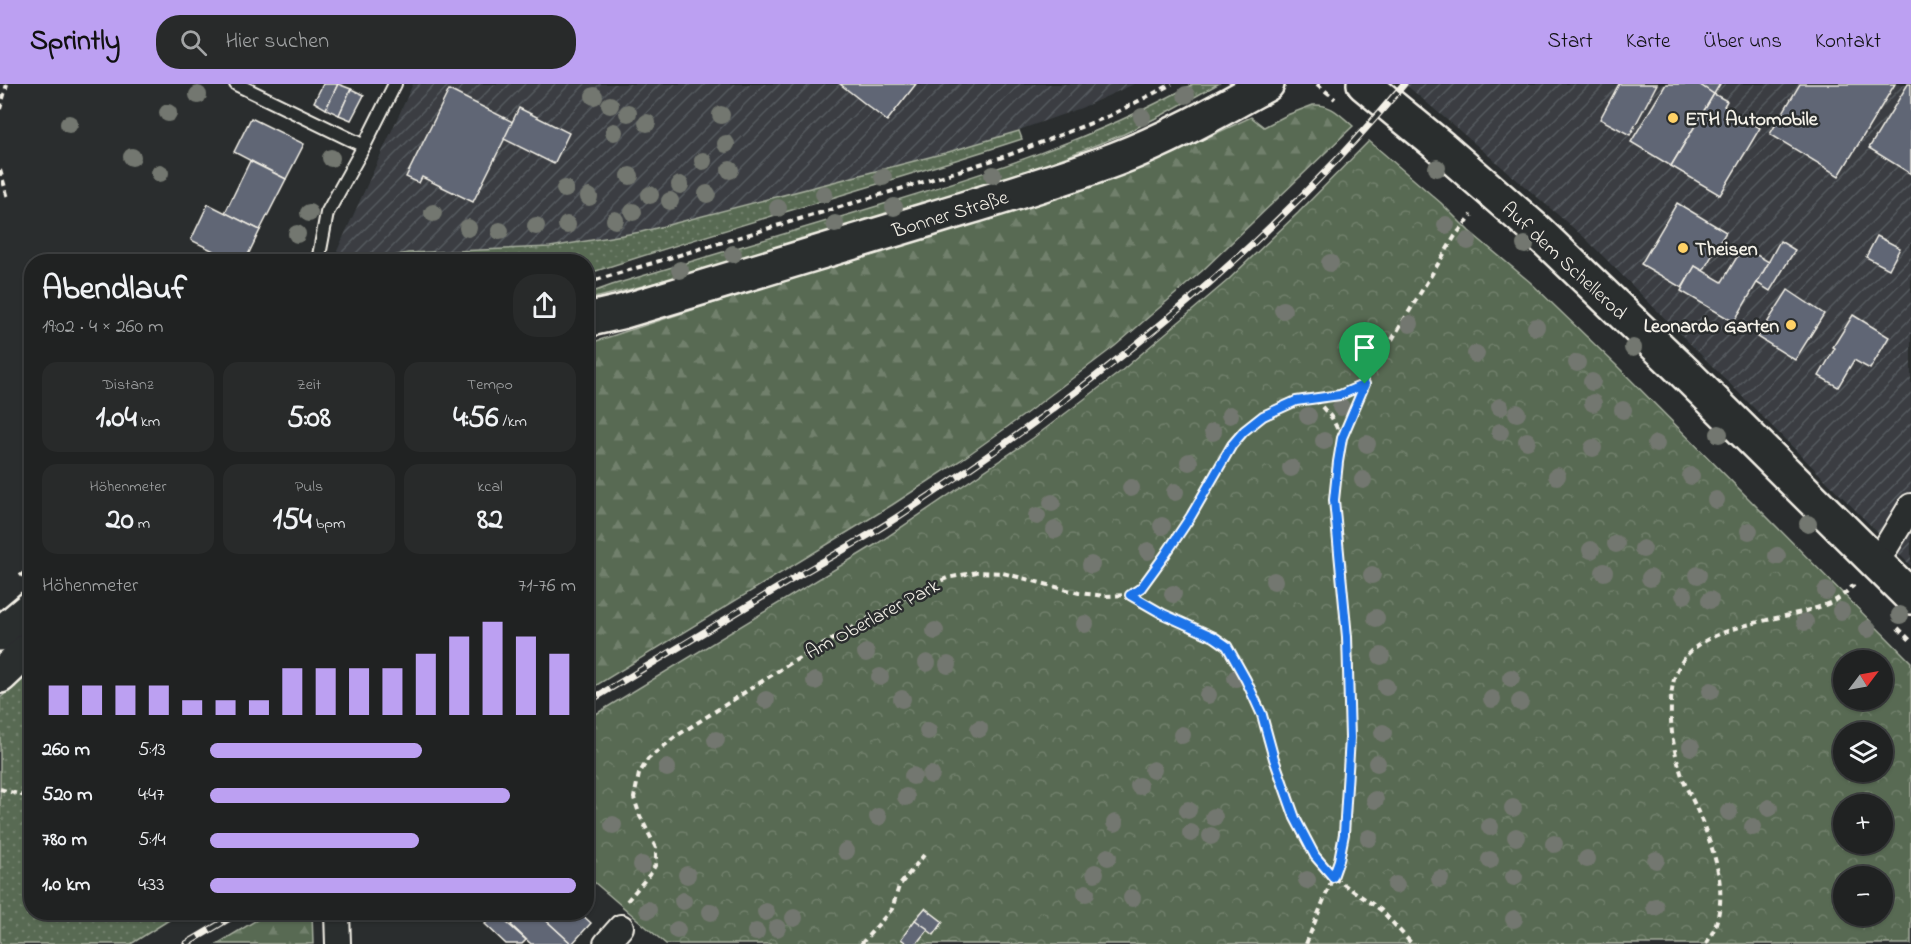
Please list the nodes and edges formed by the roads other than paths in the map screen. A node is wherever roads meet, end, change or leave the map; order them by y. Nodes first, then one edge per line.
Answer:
1 (236, 84) edge
2 (395, 84) edge
3 (1267, 84) edge
4 (1364, 84) edge
5 (364, 146) junction
6 (319, 254) edge
7 (621, 312) junction
8 (594, 318) edge
9 (594, 323) edge
10 (1911, 506) edge
11 (1877, 562) junction
12 (1911, 597) edge
13 (24, 614) edge
14 (0, 634) edge
15 (24, 654) edge
16 (0, 676) edge
17 (337, 920) edge
18 (338, 944) edge

1 - 5 lane
2 - 5 lane
3 - 7 street, Bonner Straße
4 - 11 street, Auf dem Schellerod
5 - 6 lane
7 - 8 street, Bonner Straße
7 - 9 street, Bonner Straße
10 - 11 street
11 - 12 street, Auf dem Schellerod
13 - 14 street
15 - 16 street
17 - 18 street

